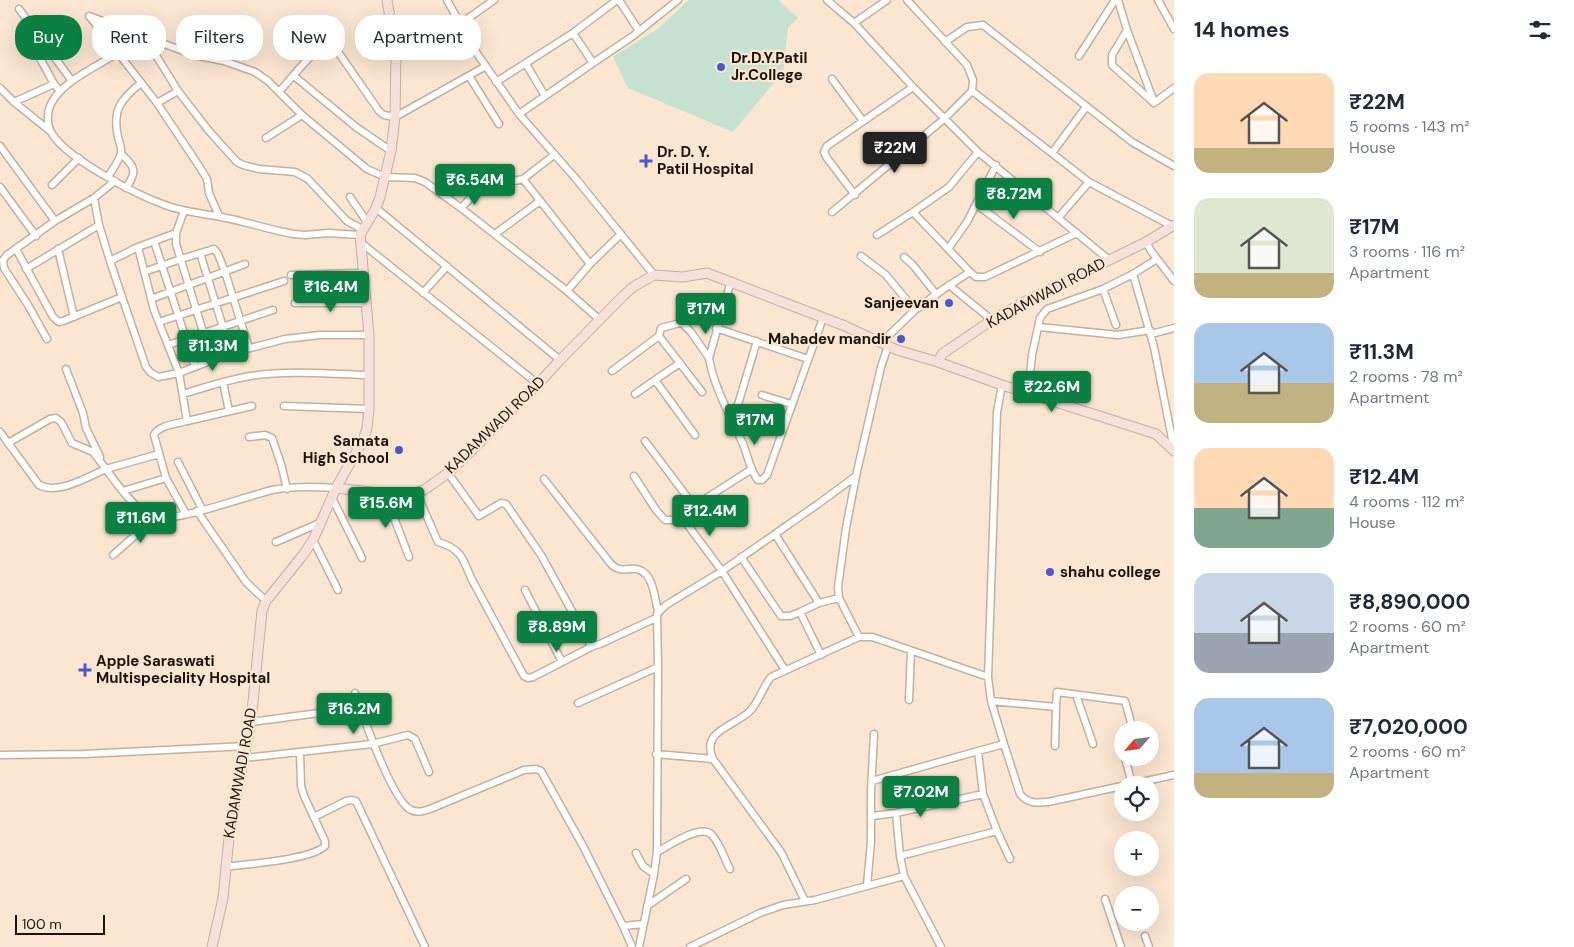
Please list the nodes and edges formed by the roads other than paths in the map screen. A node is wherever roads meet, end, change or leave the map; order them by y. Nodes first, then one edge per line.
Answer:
1 (387, 0) edge
2 (447, 0) edge
3 (494, 0) edge
4 (618, 0) edge
5 (678, 0) edge
6 (887, 0) edge
7 (907, 0) edge
8 (1116, 0) edge
9 (1158, 0) edge
10 (831, 1) edge
11 (19, 9) dead end
12 (389, 15) edge
13 (455, 15) edge
14 (473, 15) edge
15 (1171, 20) edge
16 (854, 23) junction
17 (1174, 29) edge
18 (1127, 30) junction
19 (639, 31) junction
20 (573, 33) junction
21 (946, 42) junction
22 (166, 44) edge
23 (1079, 56) dead end
24 (481, 58) edge
25 (41, 60) edge
26 (107, 60) edge
27 (124, 60) edge
28 (159, 60) edge
29 (396, 60) edge
30 (593, 63) junction
31 (526, 64) junction
32 (486, 66) junction
33 (294, 76) junction
34 (469, 76) junction
35 (832, 79) dead end
36 (72, 82) junction
37 (141, 82) junction
38 (496, 82) junction
39 (54, 84) junction
40 (0, 88) edge
41 (913, 88) junction
42 (1174, 88) edge
43 (60, 91) junction
44 (178, 91) junction
45 (972, 91) junction
46 (278, 92) junction
47 (545, 96) junction
48 (14, 102) junction
49 (157, 103) junction
50 (1154, 103) junction
51 (1086, 107) junction
52 (519, 114) junction
53 (302, 115) junction
54 (395, 118) junction
55 (944, 119) junction
56 (863, 121) junction
57 (499, 124) dead end
58 (50, 131) junction
59 (266, 138) dead end
60 (0, 146) edge
61 (391, 151) junction
62 (978, 152) junction
63 (1052, 153) junction
64 (121, 154) junction
65 (554, 155) junction
66 (1174, 156) edge
67 (79, 158) junction
68 (996, 165) junction
69 (1171, 165) edge
70 (108, 177) junction
71 (385, 177) junction
72 (523, 179) junction
73 (115, 182) junction
74 (1090, 182) junction
75 (52, 185) dead end
76 (0, 187) edge
77 (126, 188) junction
78 (855, 195) junction
79 (350, 197) dead end
80 (94, 198) junction
81 (540, 201) junction
82 (976, 204) junction
83 (376, 208) junction
84 (461, 208) junction
85 (184, 211) junction
86 (832, 212) dead end
87 (914, 212) junction
88 (218, 216) junction
89 (1059, 217) junction
90 (55, 221) junction
91 (99, 225) junction
92 (1174, 226) edge
93 (362, 232) junction
94 (176, 233) junction
95 (1077, 233) junction
96 (495, 234) junction
97 (621, 234) junction
98 (877, 235) dead end
99 (36, 236) junction
100 (154, 241) junction
101 (1146, 242) junction
102 (138, 247) junction
103 (16, 249) junction
104 (58, 249) junction
105 (948, 249) junction
106 (1040, 252) junction
107 (200, 253) junction
108 (861, 256) dead end
109 (904, 257) dead end
110 (181, 259) junction
111 (1108, 259) junction
112 (110, 260) junction
113 (1158, 260) junction
114 (245, 264) dead end
115 (590, 264) junction
116 (162, 266) junction
117 (447, 266) junction
118 (26, 269) junction
119 (144, 272) junction
120 (225, 272) junction
121 (970, 272) junction
122 (363, 273) junction
123 (1133, 274) junction
124 (291, 275) dead end
125 (654, 275) junction
126 (207, 278) junction
127 (1174, 280) edge
128 (284, 281) dead end
129 (731, 281) junction
130 (188, 285) junction
131 (949, 285) junction
132 (1103, 289) junction
133 (567, 291) junction
134 (171, 292) junction
135 (423, 293) junction
136 (936, 294) junction
137 (122, 297) junction
138 (232, 298) junction
139 (151, 299) junction
140 (215, 303) junction
141 (295, 303) dead end
142 (367, 303) junction
143 (196, 309) junction
144 (273, 310) dead end
145 (915, 310) junction
146 (179, 315) junction
147 (74, 317) junction
148 (823, 318) junction
149 (600, 320) junction
150 (992, 320) junction
151 (240, 321) junction
152 (159, 322) junction
153 (1116, 325) dead end
154 (222, 327) junction
155 (1039, 327) junction
156 (716, 328) junction
157 (1174, 328) edge
158 (1150, 332) junction
159 (204, 333) junction
160 (369, 335) junction
161 (659, 336) junction
162 (186, 339) junction
163 (47, 340) dead end
164 (758, 341) junction
165 (168, 345) junction
166 (884, 345) junction
167 (250, 348) junction
168 (231, 353) junction
169 (709, 358) junction
170 (808, 359) junction
171 (560, 360) junction
172 (212, 361) junction
173 (938, 362) junction
174 (680, 363) junction
175 (195, 367) junction
176 (66, 369) dead end
177 (612, 370) dead end
178 (179, 372) junction
179 (369, 375) junction
180 (655, 380) junction
181 (223, 382) junction
182 (538, 384) junction
183 (1002, 385) junction
184 (702, 392) dead end
185 (1028, 393) junction
186 (183, 394) junction
187 (635, 394) dead end
188 (762, 395) dead end
189 (791, 404) junction
190 (252, 406) dead end
191 (284, 406) dead end
192 (369, 409) junction
193 (229, 411) junction
194 (187, 421) junction
195 (733, 421) junction
196 (0, 432) edge
197 (694, 434) dead end
198 (249, 437) dead end
199 (645, 441) dead end
200 (8, 443) junction
201 (1174, 450) edge
202 (159, 454) junction
203 (178, 462) dead end
204 (106, 469) junction
205 (752, 469) junction
206 (448, 473) junction
207 (634, 476) dead end
208 (856, 476) junction
209 (166, 478) junction
210 (544, 479) dead end
211 (336, 488) junction
212 (287, 489) junction
213 (123, 491) junction
214 (384, 494) junction
215 (417, 494) junction
216 (332, 498) junction
217 (694, 506) junction
218 (200, 510) junction
219 (186, 514) junction
220 (681, 516) junction
221 (155, 518) junction
222 (322, 522) junction
223 (775, 534) junction
224 (313, 540) junction
225 (276, 542) dead end
226 (113, 555) dead end
227 (409, 557) dead end
228 (741, 557) junction
229 (362, 558) dead end
230 (722, 571) junction
231 (338, 590) dead end
232 (525, 590) dead end
233 (839, 598) junction
234 (266, 601) junction
235 (819, 603) junction
236 (800, 612) junction
237 (657, 614) junction
238 (859, 637) junction
239 (593, 646) junction
240 (911, 651) junction
241 (821, 654) junction
242 (562, 662) junction
243 (658, 667) junction
244 (785, 670) junction
245 (988, 677) junction
246 (355, 693) dead end
247 (1076, 695) junction
248 (909, 700) dead end
249 (991, 701) junction
250 (578, 703) dead end
251 (1056, 707) junction
252 (334, 711) dead end
253 (1131, 721) edge
254 (251, 722) junction
255 (874, 734) dead end
256 (372, 744) junction
257 (1004, 744) junction
258 (1094, 744) dead end
259 (247, 746) junction
260 (1055, 746) dead end
261 (978, 751) junction
262 (300, 752) junction
263 (656, 754) junction
264 (0, 755) edge
265 (244, 758) junction
266 (713, 759) junction
267 (429, 772) dead end
268 (1174, 775) edge
269 (1159, 778) edge
270 (872, 781) junction
271 (1114, 788) edge
272 (984, 794) junction
273 (896, 813) junction
274 (872, 816) junction
275 (314, 818) junction
276 (997, 831) junction
277 (656, 852) junction
278 (636, 853) dead end
279 (900, 856) junction
280 (1010, 859) dead end
281 (225, 867) junction
282 (730, 869) dead end
283 (654, 874) junction
284 (904, 876) junction
285 (686, 879) dead end
286 (867, 885) junction
287 (1105, 899) dead end
288 (805, 901) junction
289 (647, 906) junction
290 (643, 924) junction
291 (623, 926) junction
292 (1145, 936) dead end
293 (212, 947) edge
294 (425, 947) edge
295 (632, 947) edge
296 (639, 947) edge
297 (690, 947) edge
298 (941, 947) edge
299 (1121, 947) edge
300 (1149, 947) edge

1 - 12 street
2 - 13 street
3 - 14 street
4 - 19 street
4 - 20 street
5 - 19 street
6 - 16 street
7 - 21 street
8 - 18 street
8 - 23 street
9 - 15 street
10 - 16 street
11 - 36 street
15 - 17 street
16 - 41 street
18 - 50 street
18 - 50 street
19 - 30 street
20 - 30 street
20 - 31 street
21 - 45 street
21 - 51 street
22 - 46 street
24 - 32 street
25 - 39 street
26 - 36 street
27 - 37 street
28 - 44 street
29 - 54 street
30 - 47 street
31 - 38 street
31 - 47 street
32 - 34 street
32 - 38 street
33 - 46 street
33 - 54 street
33 - 61 street
34 - 54 street
34 - 57 street
35 - 56 street
36 - 43 street
37 - 49 street
37 - 64 street
38 - 52 street
39 - 43 street
39 - 48 street
40 - 48 street
41 - 55 street
41 - 56 street
42 - 50 street
43 - 58 street
44 - 49 street
44 - 93 street
45 - 55 street
45 - 63 street
46 - 53 street
47 - 52 street
48 - 58 street
49 - 88 street
51 - 63 street
51 - 69 street
52 - 65 street
53 - 59 street
53 - 71 street
54 - 61 street
55 - 62 street
55 - 78 street
56 - 78 street
58 - 67 street
60 - 90 street
61 - 71 street
62 - 68 street
62 - 87 street
63 - 74 street
64 - 70 street
64 - 77 street
65 - 72 street
65 - 97 street
66 - 69 street
67 - 70 street
67 - 75 street
68 - 82 street
68 - 89 street
70 - 73 street
71 - 83 street
71 - 84 street
72 - 81 street
72 - 84 street
73 - 77 street
73 - 80 street
74 - 89 street
74 - 92 street
76 - 99 street
77 - 85 street
78 - 86 street
79 - 93 street
80 - 90 street
80 - 91 street
81 - 96 street
81 - 115 street
82 - 105 street
82 - 106 street
83 - 93 street
83 - 117 street
84 - 96 street
85 - 88 street
85 - 94 street
87 - 98 street
87 - 105 street
88 - 93 street
89 - 95 street
90 - 99 street
91 - 104 street
91 - 112 street
92 - 101 street, KADAMWADI ROAD
93 - 122 street, KADAMWADI ROAD
93 - 135 street
94 - 100 street
94 - 110 street
95 - 106 street
95 - 111 street
96 - 133 street
97 - 115 street
97 - 125 street
99 - 103 street
100 - 102 street
100 - 116 street
101 - 111 street, KADAMWADI ROAD
101 - 113 street
102 - 112 street
102 - 119 street
103 - 118 street
103 - 163 street
104 - 118 street
104 - 147 street
105 - 121 street
106 - 121 street
107 - 110 street
107 - 120 street
107 - 126 street
108 - 145 street
109 - 136 street
110 - 116 street
110 - 130 street
111 - 150 street, KADAMWADI ROAD
112 - 137 street
113 - 123 street
113 - 127 street
114 - 120 street
115 - 133 street
116 - 119 street
116 - 134 street
117 - 135 street
117 - 171 street
118 - 147 street
119 - 139 street
120 - 126 street
120 - 138 street
121 - 131 street
122 - 124 street
122 - 142 street, KADAMWADI ROAD
123 - 132 street
123 - 158 street
125 - 129 street
125 - 149 street, KADAMWADI ROAD
126 - 130 street
126 - 140 street
128 - 138 street
129 - 148 street
129 - 156 street
130 - 134 street
130 - 143 street
131 - 136 street
131 - 150 street
132 - 153 street
132 - 155 street
133 - 149 street
134 - 139 street
134 - 146 street
135 - 182 street
136 - 145 street
137 - 147 street
137 - 178 street
138 - 140 street
138 - 151 street
139 - 152 street
140 - 143 street
140 - 154 street
141 - 142 street
142 - 160 street, KADAMWADI ROAD
143 - 146 street
143 - 159 street
144 - 151 street
145 - 166 street
146 - 152 street
146 - 162 street
148 - 166 street
148 - 170 street
149 - 171 street, KADAMWADI ROAD
150 - 173 street, KADAMWADI ROAD
151 - 154 street
151 - 167 street
152 - 165 street
154 - 159 street
154 - 168 street
155 - 158 street
155 - 185 street
156 - 164 street
156 - 169 street
157 - 158 street
158 - 201 street
159 - 162 street
159 - 172 street
160 - 167 street
160 - 179 street, KADAMWADI ROAD
161 - 169 street
161 - 174 street
161 - 177 street
162 - 165 street
162 - 175 street
164 - 170 street
164 - 195 street
165 - 178 street
166 - 173 street
166 - 208 street
167 - 168 street
168 - 172 street
169 - 195 street
170 - 189 street
171 - 182 street, KADAMWADI ROAD
172 - 175 street
173 - 183 street
174 - 180 street
174 - 184 street
175 - 178 street
176 - 204 street
178 - 186 street
179 - 181 street
179 - 192 street, KADAMWADI ROAD
180 - 187 street
180 - 197 street
181 - 186 street
181 - 193 street
182 - 206 street, KADAMWADI ROAD
183 - 185 street
183 - 245 street
185 - 201 street
186 - 194 street
188 - 189 street
189 - 205 street
190 - 193 street
191 - 192 street
192 - 211 street, KADAMWADI ROAD
193 - 194 street
194 - 202 street
195 - 205 street
196 - 200 street
198 - 212 street
199 - 217 street
200 - 204 street
200 - 204 street
202 - 204 street
202 - 209 street
203 - 218 street
204 - 213 street
205 - 217 street
206 - 215 street, KADAMWADI ROAD
206 - 239 street
207 - 220 street
208 - 223 street
208 - 233 street
209 - 213 street
209 - 219 street
210 - 237 street
211 - 212 street
211 - 214 street
211 - 216 street, KADAMWADI ROAD
212 - 218 street
213 - 221 street
214 - 215 street
214 - 227 street
215 - 242 street
216 - 222 street, KADAMWADI ROAD
216 - 229 street
217 - 220 street
218 - 219 street
218 - 234 street
219 - 221 street
220 - 230 street
221 - 226 street
222 - 224 street, KADAMWADI ROAD
222 - 225 street
223 - 228 street
223 - 235 street
224 - 231 street
224 - 234 street, KADAMWADI ROAD
228 - 230 street
228 - 236 street
230 - 237 street
230 - 244 street
232 - 242 street
233 - 235 street
233 - 238 street
234 - 254 street, KADAMWADI ROAD
235 - 236 street
236 - 241 street
237 - 239 street
237 - 243 street
238 - 240 street
238 - 241 street
239 - 242 street
240 - 245 street
240 - 248 street
241 - 244 street
243 - 250 street
243 - 263 street
244 - 266 street
245 - 249 street
246 - 256 street
247 - 251 street
247 - 253 street
247 - 258 street
249 - 251 street
249 - 257 street
251 - 260 street
252 - 254 street
254 - 259 street, KADAMWADI ROAD
255 - 270 street
256 - 262 street
256 - 267 street
256 - 291 street
257 - 261 street
257 - 271 street
259 - 264 street
259 - 265 street, KADAMWADI ROAD
261 - 270 street
261 - 272 street
262 - 265 street
262 - 275 street
263 - 266 street
263 - 277 street
265 - 281 street, KADAMWADI ROAD
266 - 288 street
268 - 269 street
270 - 274 street
272 - 273 street
272 - 276 street
273 - 274 street
273 - 279 street
274 - 286 street
275 - 281 street
275 - 294 street
276 - 279 street
276 - 280 street
277 - 282 street
277 - 283 street
278 - 283 street
279 - 284 street
281 - 293 street, KADAMWADI ROAD
283 - 289 street
284 - 286 street
284 - 298 street
285 - 289 street
286 - 288 street
287 - 299 street
288 - 297 street
289 - 290 street
290 - 291 street
290 - 296 street
291 - 295 street
292 - 300 street

